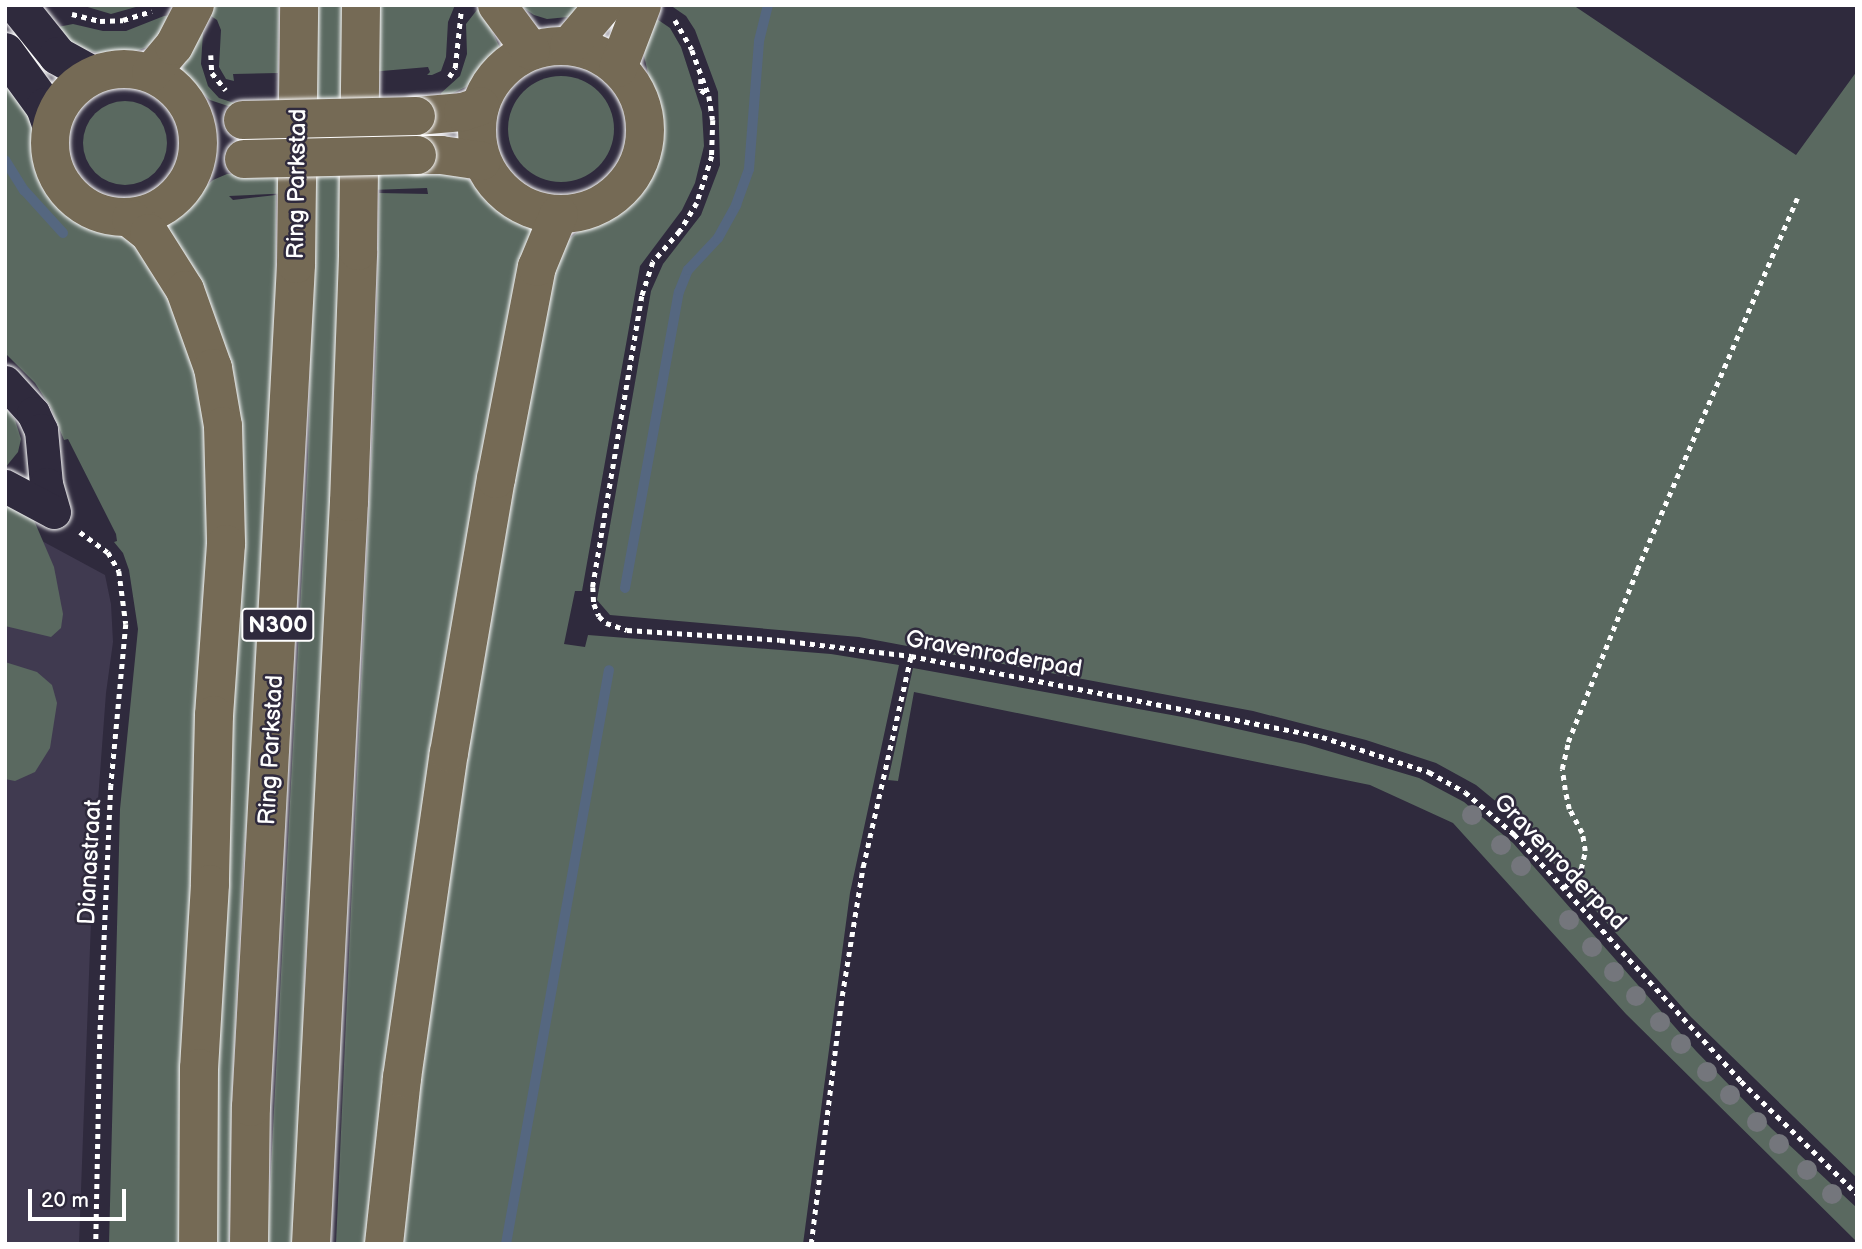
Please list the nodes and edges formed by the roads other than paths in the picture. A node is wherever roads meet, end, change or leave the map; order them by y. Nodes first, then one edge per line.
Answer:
1 (17, 5) edge
2 (299, 5) edge
3 (361, 5) edge
4 (497, 5) edge
5 (604, 5) edge
6 (193, 10) edge
7 (657, 11) edge
8 (569, 46) junction
9 (531, 51) junction
10 (5, 52) edge
11 (618, 68) junction
12 (151, 73) junction
13 (92, 75) junction
14 (480, 106) junction
15 (192, 113) junction
16 (51, 124) junction
17 (482, 161) junction
18 (192, 170) junction
19 (559, 214) junction
20 (131, 219) junction
21 (5, 382) edge
22 (5, 486) edge
23 (198, 1244) edge
24 (249, 1244) edge
25 (311, 1244) edge
26 (384, 1244) edge

1 - 13 main road
2 - 24 main road, Ring Parkstad / N300
3 - 25 main road, N300
4 - 9 main road
5 - 8 main road
6 - 12 main road
7 - 11 main road
8 - 9 main road
8 - 11 main road
9 - 14 main road
10 - 16 main road
11 - 19 main road
12 - 13 main road
12 - 15 main road
13 - 16 main road
14 - 15 main road, bridge
14 - 17 main road
15 - 18 main road
16 - 20 main road
17 - 18 main road, bridge
17 - 19 main road
18 - 20 main road
19 - 26 main road
20 - 23 main road, N300
21 - 22 street

